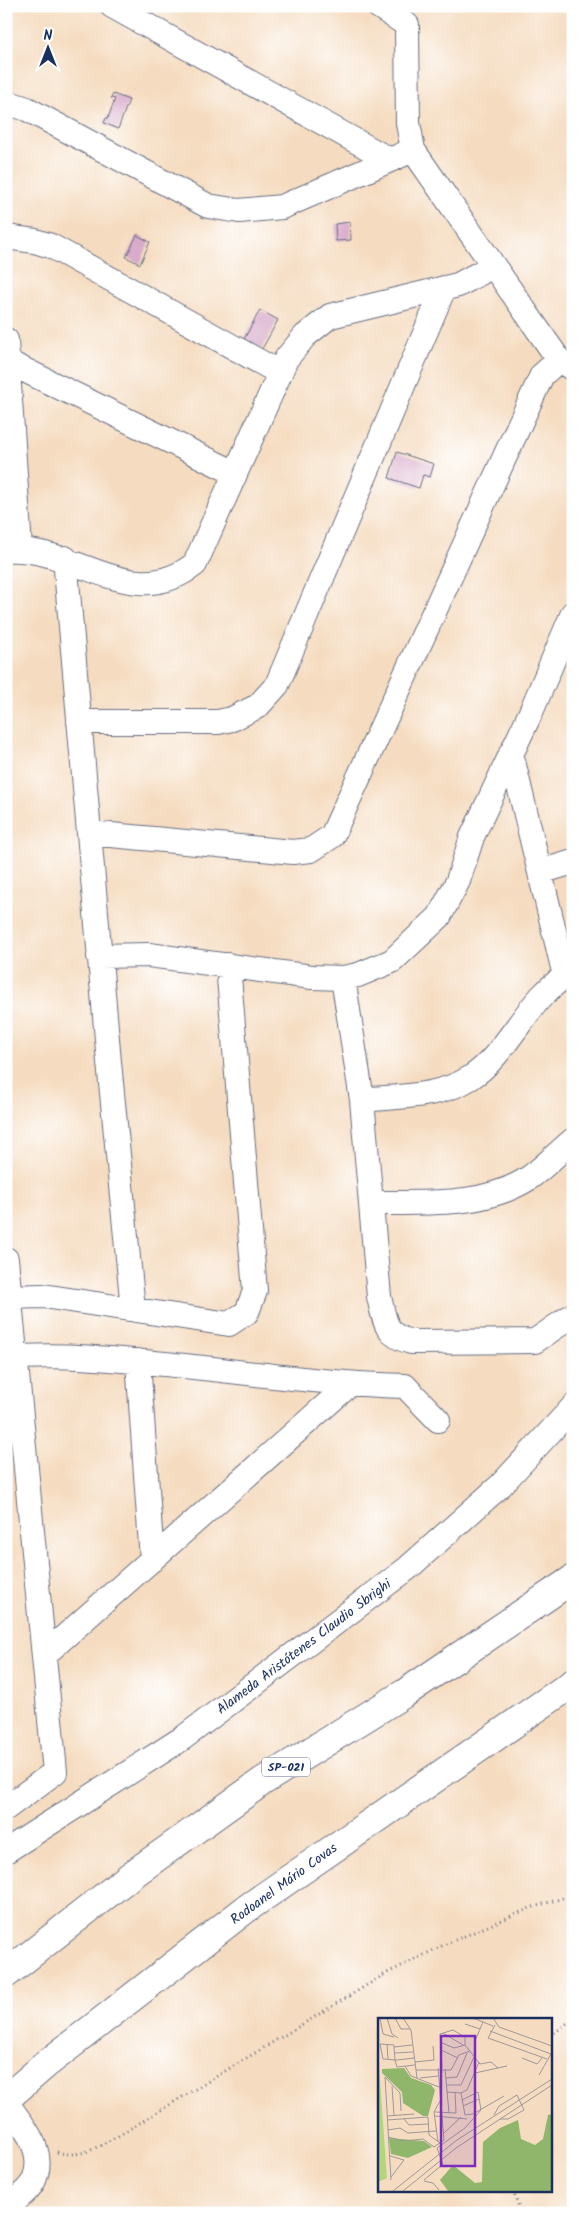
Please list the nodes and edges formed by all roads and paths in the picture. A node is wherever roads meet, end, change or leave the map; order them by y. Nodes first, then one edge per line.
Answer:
1 (112, 6) edge
2 (378, 6) edge
3 (6, 102) edge
4 (413, 150) junction
5 (390, 160) junction
6 (6, 237) edge
7 (493, 266) junction
8 (444, 288) junction
9 (7, 351) edge
10 (566, 364) edge
11 (280, 373) junction
12 (235, 473) junction
13 (13, 550) edge
14 (65, 558) junction
15 (570, 624) edge
16 (79, 722) junction
17 (511, 754) junction
18 (89, 833) junction
19 (573, 862) edge
20 (540, 872) junction
21 (99, 956) junction
22 (228, 965) junction
23 (569, 974) edge
24 (343, 978) junction
25 (362, 1100) junction
26 (573, 1140) edge
27 (371, 1204) junction
28 (6, 1259) edge
29 (8, 1297) edge
30 (133, 1309) junction
31 (573, 1315) edge
32 (11, 1358) edge
33 (138, 1361) junction
34 (350, 1384) junction
35 (573, 1407) edge
36 (438, 1420) dead end
37 (152, 1560) junction
38 (573, 1579) edge
39 (44, 1655) junction
40 (573, 1683) edge
41 (6, 1808) edge
42 (6, 1851) edge
43 (573, 1895) edge
44 (8, 1972) edge
45 (573, 2019) edge
46 (552, 2035) edge
47 (6, 2101) edge
48 (34, 2140) junction
49 (514, 2192) edge
50 (6, 2208) edge
51 (521, 2213) edge

1 - 5 street
2 - 4 street
3 - 5 street
4 - 5 street
4 - 7 street
6 - 11 street
7 - 8 street
7 - 10 street
8 - 11 street
8 - 16 street
9 - 12 street
9 - 13 street
10 - 18 street
11 - 12 street
12 - 14 street
13 - 14 street
14 - 16 street
15 - 17 street
16 - 18 street
17 - 20 street
17 - 24 street
18 - 21 street
19 - 20 street
20 - 23 street
21 - 22 street
21 - 30 street
22 - 24 street
22 - 30 street
23 - 25 street
24 - 25 street
25 - 27 street
26 - 27 street
27 - 31 street
28 - 29 street
29 - 30 street
29 - 32 street
32 - 33 street
32 - 39 street
33 - 34 street
33 - 37 street
34 - 36 street
34 - 37 street
35 - 42 street, Alameda Aristótenes Claudio Sbrighi
37 - 39 street
38 - 44 highway, SP-021
39 - 41 street
40 - 47 highway, Rodoanel Mário Covas
43 - 48 path
45 - 46 path
47 - 48 street
48 - 50 street
49 - 51 path

